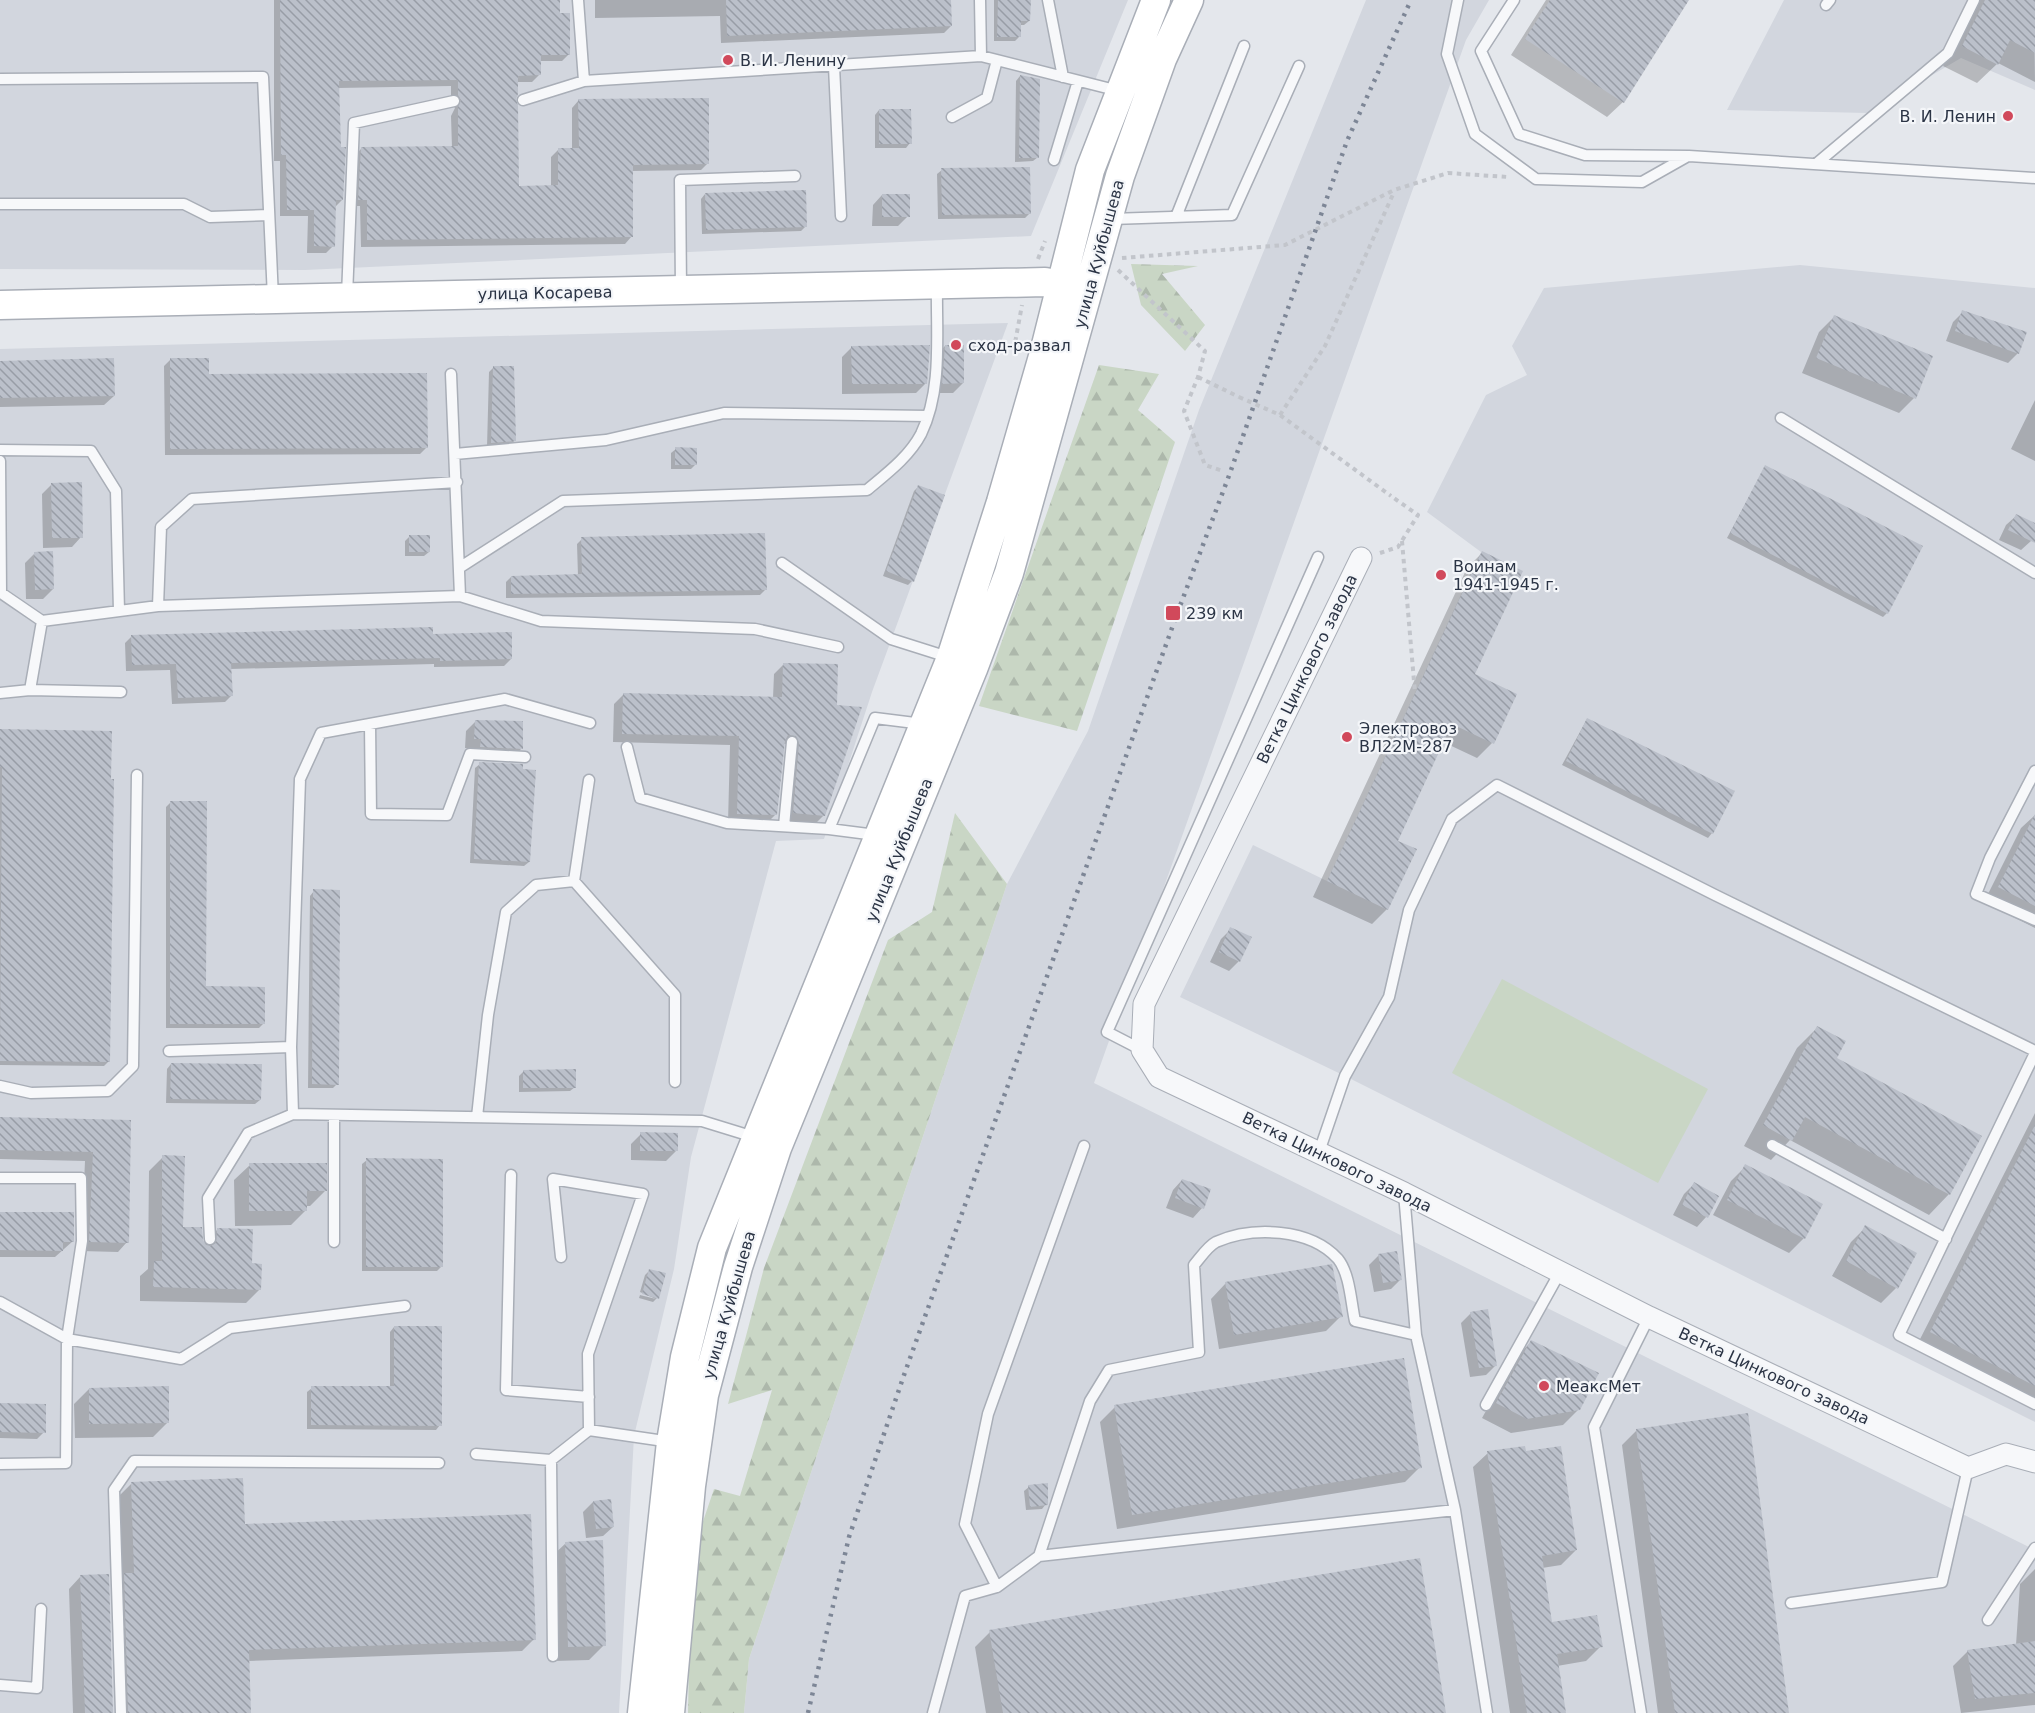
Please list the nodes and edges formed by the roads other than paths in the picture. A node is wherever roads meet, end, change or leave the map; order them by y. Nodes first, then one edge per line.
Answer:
1 (578, 0) edge
2 (980, 0) edge
3 (1048, 0) edge
4 (1156, 0) edge
5 (1189, 0) edge
6 (1458, 0) edge
7 (1514, 0) edge
8 (1974, 0) edge
9 (1244, 46) dead end
10 (981, 57) junction
11 (997, 60) junction
12 (834, 66) junction
13 (1299, 66) dead end
14 (1063, 77) junction
15 (0, 79) edge
16 (584, 81) junction
17 (1078, 81) junction
18 (1119, 91) junction
19 (523, 100) dead end
20 (454, 101) dead end
21 (952, 117) dead end
22 (1689, 156) junction
23 (1054, 160) dead end
24 (1816, 164) junction
25 (795, 176) dead end
26 (2035, 178) edge
27 (0, 204) edge
28 (269, 214) junction
29 (841, 216) dead end
30 (1176, 217) junction
31 (1107, 219) junction
32 (938, 284) junction
33 (1062, 284) junction
34 (681, 290) junction
35 (1089, 292) junction
36 (347, 297) junction
37 (273, 298) junction
38 (0, 305) edge
39 (451, 374) dead end
40 (927, 416) junction
41 (1781, 418) dead end
42 (0, 450) edge
43 (455, 454) junction
44 (0, 461) edge
45 (457, 482) junction
46 (1318, 557) dead end
47 (1361, 558) dead end
48 (782, 563) dead end
49 (459, 568) junction
50 (2035, 573) edge
51 (460, 596) junction
52 (158, 606) junction
53 (119, 611) junction
54 (42, 621) junction
55 (838, 647) dead end
56 (951, 658) junction
57 (30, 690) junction
58 (121, 692) dead end
59 (0, 693) edge
60 (590, 723) dead end
61 (370, 724) junction
62 (924, 724) junction
63 (792, 742) dead end
64 (627, 747) dead end
65 (525, 757) dead end
66 (2035, 771) edge
67 (137, 775) dead end
68 (589, 780) dead end
69 (2032, 784) edge
70 (784, 825) junction
71 (829, 829) junction
72 (879, 836) junction
73 (574, 881) junction
74 (2035, 920) edge
75 (291, 1047) junction
76 (1142, 1050) junction
77 (170, 1051) dead end
78 (2035, 1052) edge
79 (675, 1082) dead end
80 (0, 1086) edge
81 (293, 1114) junction
82 (334, 1116) junction
83 (477, 1117) junction
84 (767, 1143) junction
85 (1772, 1145) dead end
86 (1084, 1146) dead end
87 (1319, 1152) junction
88 (511, 1175) dead end
89 (0, 1178) edge
90 (1404, 1193) junction
91 (210, 1239) dead end
92 (1946, 1239) junction
93 (334, 1242) dead end
94 (561, 1257) dead end
95 (1560, 1272) junction
96 (0, 1302) edge
97 (405, 1306) dead end
98 (1649, 1317) junction
99 (1416, 1335) junction
100 (67, 1339) junction
101 (589, 1397) junction
102 (2035, 1404) edge
103 (1486, 1405) dead end
104 (589, 1430) junction
105 (671, 1442) junction
106 (477, 1454) dead end
107 (551, 1460) junction
108 (2035, 1462) edge
109 (440, 1463) dead end
110 (0, 1464) edge
111 (1968, 1468) junction
112 (1455, 1510) junction
113 (2035, 1548) edge
114 (1040, 1556) junction
115 (997, 1587) junction
116 (1791, 1603) dead end
117 (41, 1609) dead end
118 (1988, 1620) dead end
119 (553, 1656) dead end
120 (0, 1685) edge
121 (121, 1713) edge
122 (642, 1713) edge
123 (670, 1713) edge
124 (933, 1713) edge
125 (1487, 1713) edge
126 (1641, 1713) edge

1 - 16 lane
2 - 10 lane
3 - 14 lane
4 - 18 main road, улица Куйбышева
5 - 31 main road, улица Куйбышева
6 - 22 lane
7 - 22 lane
8 - 24 lane
9 - 30 lane
10 - 11 lane
10 - 12 lane
11 - 14 lane
11 - 21 lane
12 - 16 lane
12 - 29 lane
13 - 30 lane
14 - 17 lane
15 - 28 lane
16 - 19 lane
17 - 18 lane
17 - 23 lane
18 - 33 main road, улица Куйбышева
20 - 36 lane
22 - 24 lane
24 - 26 lane
25 - 34 lane
27 - 28 lane
28 - 37 lane
30 - 31 lane
31 - 35 main road, улица Куйбышева
32 - 33 main road, улица Косарева
32 - 34 main road, улица Косарева
32 - 40 lane
33 - 35 main road, улица Косарева
33 - 56 main road, улица Куйбышева
34 - 36 main road, улица Косарева
35 - 84 main road, улица Куйбышева
36 - 37 main road, улица Косарева
37 - 38 main road, улица Косарева
39 - 43 lane
40 - 43 lane
40 - 49 lane
41 - 50 lane
42 - 53 lane
43 - 45 lane
44 - 54 lane
45 - 49 lane
45 - 52 lane
46 - 76 lane
47 - 76 street, Ветка Цинкового завода
48 - 56 lane
49 - 51 lane
51 - 52 lane
51 - 55 lane
52 - 53 lane
53 - 54 lane
54 - 57 lane
56 - 62 main road, улица Куйбышева
57 - 58 lane
57 - 59 lane
60 - 61 lane
61 - 65 lane
61 - 75 lane
62 - 71 lane
62 - 72 main road, улица Куйбышева
63 - 70 lane
64 - 70 lane
66 - 69 lane
67 - 80 lane
68 - 73 lane
69 - 74 lane
70 - 71 lane
71 - 72 lane
72 - 84 main road, улица Куйбышева
73 - 79 lane
73 - 83 lane
75 - 77 lane
75 - 81 lane
76 - 87 street, Ветка Цинкового завода
78 - 87 lane
78 - 92 lane
81 - 82 lane
81 - 91 lane
82 - 83 lane
82 - 93 lane
83 - 84 lane
84 - 105 main road, улица Куйбышева
84 - 123 main road, улица Куйбышева
85 - 92 lane
86 - 115 lane
87 - 90 street, Ветка Цинкового завода
88 - 101 lane
89 - 100 lane
90 - 95 street, Ветка Цинкового завода
90 - 99 lane
92 - 102 lane
94 - 101 lane
95 - 98 street, Ветка Цинкового завода
95 - 103 lane
96 - 100 lane
97 - 100 lane
98 - 111 street, Ветка Цинкового завода
98 - 126 lane
99 - 112 lane
99 - 114 lane
100 - 110 lane
101 - 104 lane
104 - 105 lane
104 - 107 lane
105 - 122 main road, улица Куйбышева
106 - 107 lane
107 - 119 lane
108 - 111 street
109 - 121 lane
111 - 116 lane
112 - 114 lane
112 - 125 lane
113 - 118 lane
114 - 115 lane
115 - 124 lane
117 - 120 lane

